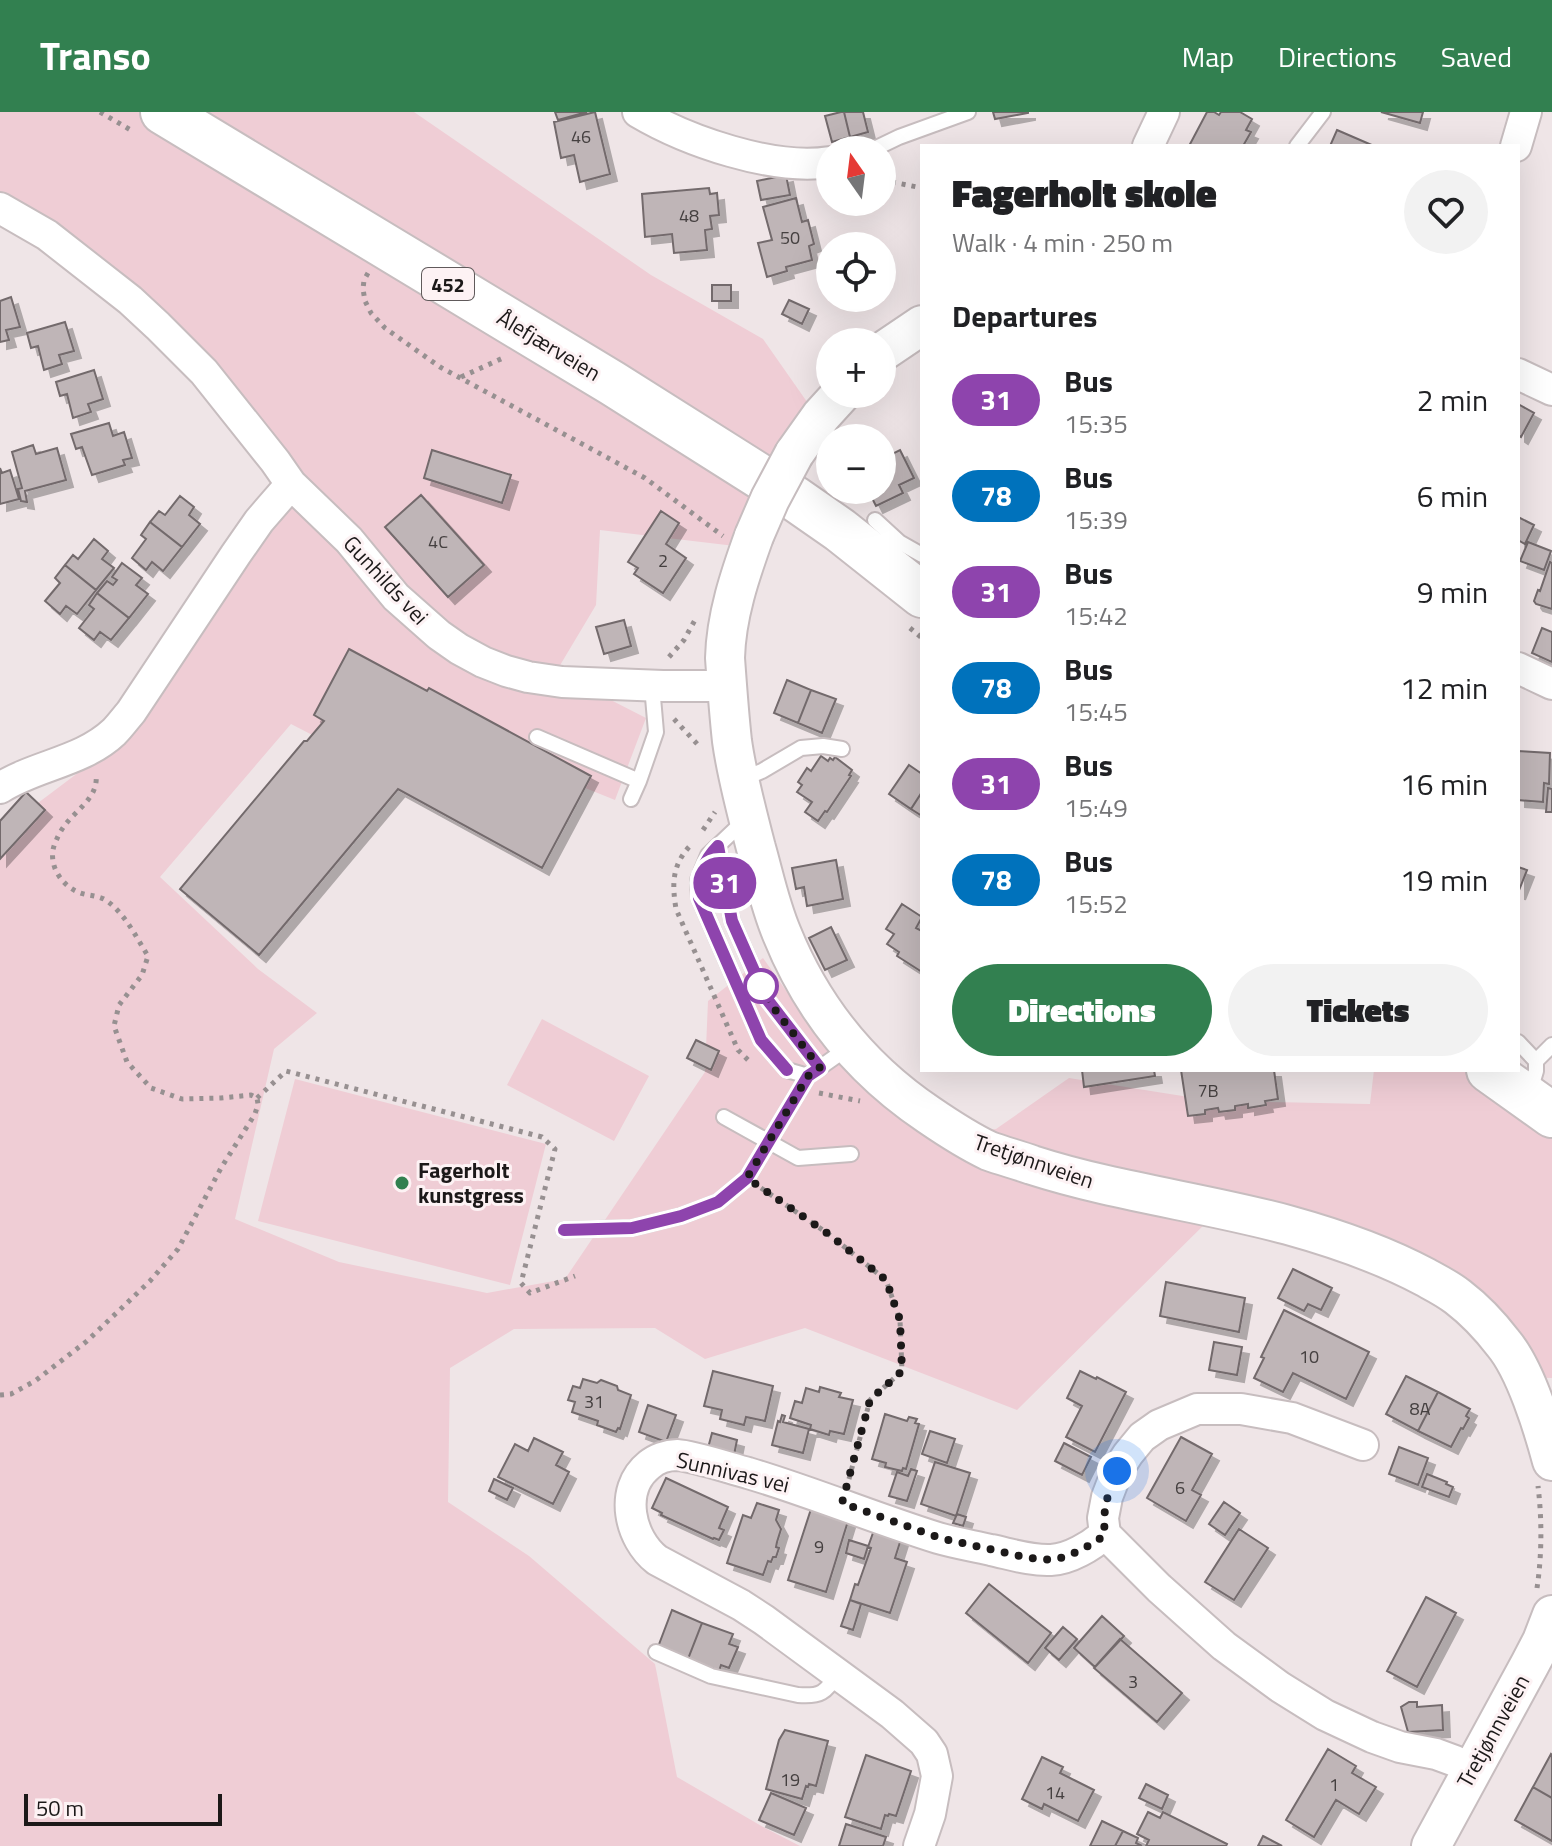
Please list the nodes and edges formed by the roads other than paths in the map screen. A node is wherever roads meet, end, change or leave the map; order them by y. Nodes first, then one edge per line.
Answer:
1 (163, 112) edge
2 (638, 112) edge
3 (968, 112) edge
4 (1164, 112) edge
5 (1323, 112) edge
6 (1526, 112) edge
7 (896, 139) edge
8 (1149, 144) edge
9 (1299, 144) edge
10 (1517, 144) edge
11 (816, 163) edge
12 (0, 208) edge
13 (920, 326) edge
14 (896, 343) edge
15 (1520, 375) edge
16 (1551, 390) edge
17 (828, 408) edge
18 (291, 484) junction
19 (875, 520) dead end
20 (920, 554) edge
21 (920, 593) edge
22 (1520, 669) edge
23 (1552, 684) edge
24 (652, 686) junction
25 (727, 686) junction
26 (537, 737) dead end
27 (842, 749) dead end
28 (739, 780) junction
29 (639, 781) junction
30 (0, 788) edge
31 (631, 799) dead end
32 (748, 817) junction
33 (718, 846) junction
34 (1552, 1045) edge
35 (1520, 1047) edge
36 (826, 1064) junction
37 (1494, 1072) edge
38 (1535, 1088) edge
39 (724, 1117) dead end
40 (770, 1142) junction
41 (851, 1154) dead end
42 (564, 1230) dead end
43 (1363, 1445) dead end
44 (1544, 1469) edge
45 (1105, 1534) junction
46 (1544, 1606) edge
47 (656, 1652) dead end
48 (838, 1674) junction
49 (1471, 1770) junction
50 (919, 1846) edge
51 (1431, 1846) edge

1 - 21 main road, Ålefjærveien / 452
2 - 11 street
3 - 7 lane
4 - 8 street
5 - 9 lane
6 - 10 street
12 - 18 street, Gunhilds vei
13 - 14 street
15 - 16 street
17 - 25 street, Tretjønnveien, bridge
18 - 24 street, Gunhilds vei
18 - 30 street
19 - 20 lane
22 - 23 street
24 - 25 street, Gunhilds vei
24 - 29 lane
25 - 28 street, Tretjønnveien
26 - 29 lane
27 - 28 lane
28 - 32 street, Tretjønnveien
29 - 31 lane
32 - 33 lane
32 - 36 street, Tretjønnveien
33 - 36 lane
33 - 36 lane
34 - 38 lane
35 - 38 lane
36 - 40 lane
36 - 44 street, Tretjønnveien
37 - 38 main road
39 - 40 lane
40 - 41 lane
40 - 42 lane
43 - 45 street
45 - 48 street, Sunnivas vei
45 - 49 street
46 - 49 street, Tretjønnveien
47 - 48 lane
48 - 50 street, Sunnivas vei
49 - 51 street, Tretjønnveien

